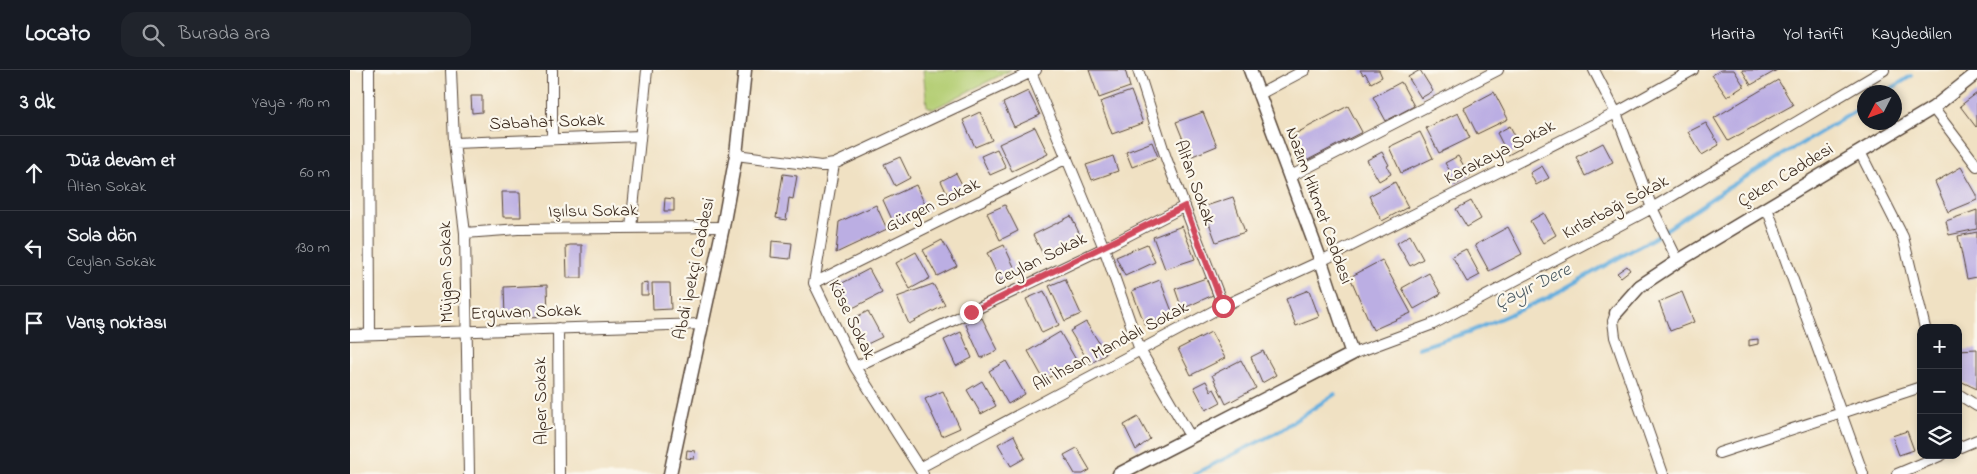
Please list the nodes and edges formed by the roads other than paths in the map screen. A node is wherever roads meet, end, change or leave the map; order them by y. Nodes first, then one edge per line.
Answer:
1 (369, 70) edge
2 (450, 70) edge
3 (552, 70) edge
4 (647, 70) edge
5 (745, 70) edge
6 (1138, 70) edge
7 (1250, 70) edge
8 (1305, 70) edge
9 (1498, 70) edge
10 (1594, 70) edge
11 (1693, 70) edge
12 (1884, 70) edge
13 (1034, 71) edge
14 (1977, 73) edge
15 (1258, 95) junction
16 (1933, 108) junction
17 (1616, 113) junction
18 (640, 136) junction
19 (552, 139) junction
20 (454, 142) junction
21 (1860, 152) junction
22 (736, 155) junction
23 (1067, 158) junction
24 (834, 164) junction
25 (1977, 166) edge
26 (1289, 177) junction
27 (1185, 206) junction
28 (1652, 208) junction
29 (1767, 208) junction
30 (722, 227) junction
31 (631, 228) junction
32 (465, 233) junction
33 (1104, 248) junction
34 (1678, 261) junction
35 (1321, 262) junction
36 (814, 283) junction
37 (1223, 306) junction
38 (1616, 313) joint
39 (702, 324) junction
40 (1924, 324) edge
41 (558, 328) junction
42 (465, 331) junction
43 (370, 334) junction
44 (350, 335) edge
45 (1140, 350) junction
46 (1352, 354) junction
47 (855, 367) junction
48 (1917, 388) edge
49 (1962, 397) edge
50 (1977, 406) edge
51 (1841, 412) junction
52 (1190, 436) junction
53 (1977, 440) edge
54 (1962, 446) edge
55 (1719, 453) dead end
56 (1933, 459) edge
57 (921, 471) edge
58 (469, 474) edge
59 (560, 474) edge
60 (670, 474) edge
61 (1118, 474) edge
62 (1663, 474) edge
63 (1863, 474) edge
64 (1897, 474) edge

1 - 43 street
2 - 20 street, Müjgan Sokak
3 - 19 street
4 - 18 street
5 - 22 street, Abdi İpekçi Caddesi
6 - 27 street, Altan Sokak
7 - 15 street, Nazım Hikmet Caddesi
8 - 15 street
9 - 26 street
10 - 17 street
11 - 17 street, Karakaya Sokak
12 - 28 street, Kırlarbağı Sokak
13 - 23 street
13 - 24 street
14 - 16 street, Çeken Caddesi
15 - 26 street, Nazım Hikmet Caddesi
16 - 21 street, Çeken Caddesi
16 - 25 street
17 - 28 street
17 - 35 street, Karakaya Sokak
18 - 19 street, Sabahat Sokak
18 - 31 street
19 - 20 street, Sabahat Sokak
20 - 32 street, Müjgan Sokak
21 - 29 street, Çeken Caddesi
21 - 40 street
22 - 24 street
22 - 30 street, Abdi İpekçi Caddesi
23 - 33 street
23 - 36 street, Gürgen Sokak
24 - 36 street, Köse Sokak
26 - 35 street, Nazım Hikmet Caddesi
27 - 33 street, Ceylan Sokak
27 - 37 street, Altan Sokak
28 - 34 street
28 - 46 street, Kırlarbağı Sokak
29 - 34 street, Çeken Caddesi
29 - 51 street
30 - 31 street, Işılsu Sokak
30 - 39 street, Abdi İpekçi Caddesi
31 - 32 street, Işılsu Sokak
32 - 42 street, Müjgan Sokak
33 - 45 street
33 - 47 street, Ceylan Sokak
34 - 38 street, Çeken Caddesi
35 - 37 street, Ali İhsan Mandalı Sokak
35 - 46 street, Nazım Hikmet Caddesi
36 - 47 street, Köse Sokak
37 - 45 street, Ali İhsan Mandalı Sokak
38 - 62 street
39 - 41 street, Erguvan Sokak
39 - 60 street, Abdi İpekçi Caddesi
41 - 42 street, Erguvan Sokak
41 - 59 street, Alper Sokak
42 - 43 street, Erguvan Sokak
42 - 58 street, Müjgan Sokak
43 - 44 street, Erguvan Sokak
45 - 52 street
45 - 57 street, Ali İhsan Mandalı Sokak
46 - 52 street
47 - 57 street, Köse Sokak
48 - 51 street
49 - 50 street
51 - 55 street
51 - 63 street
52 - 61 street
53 - 54 street
56 - 64 street

